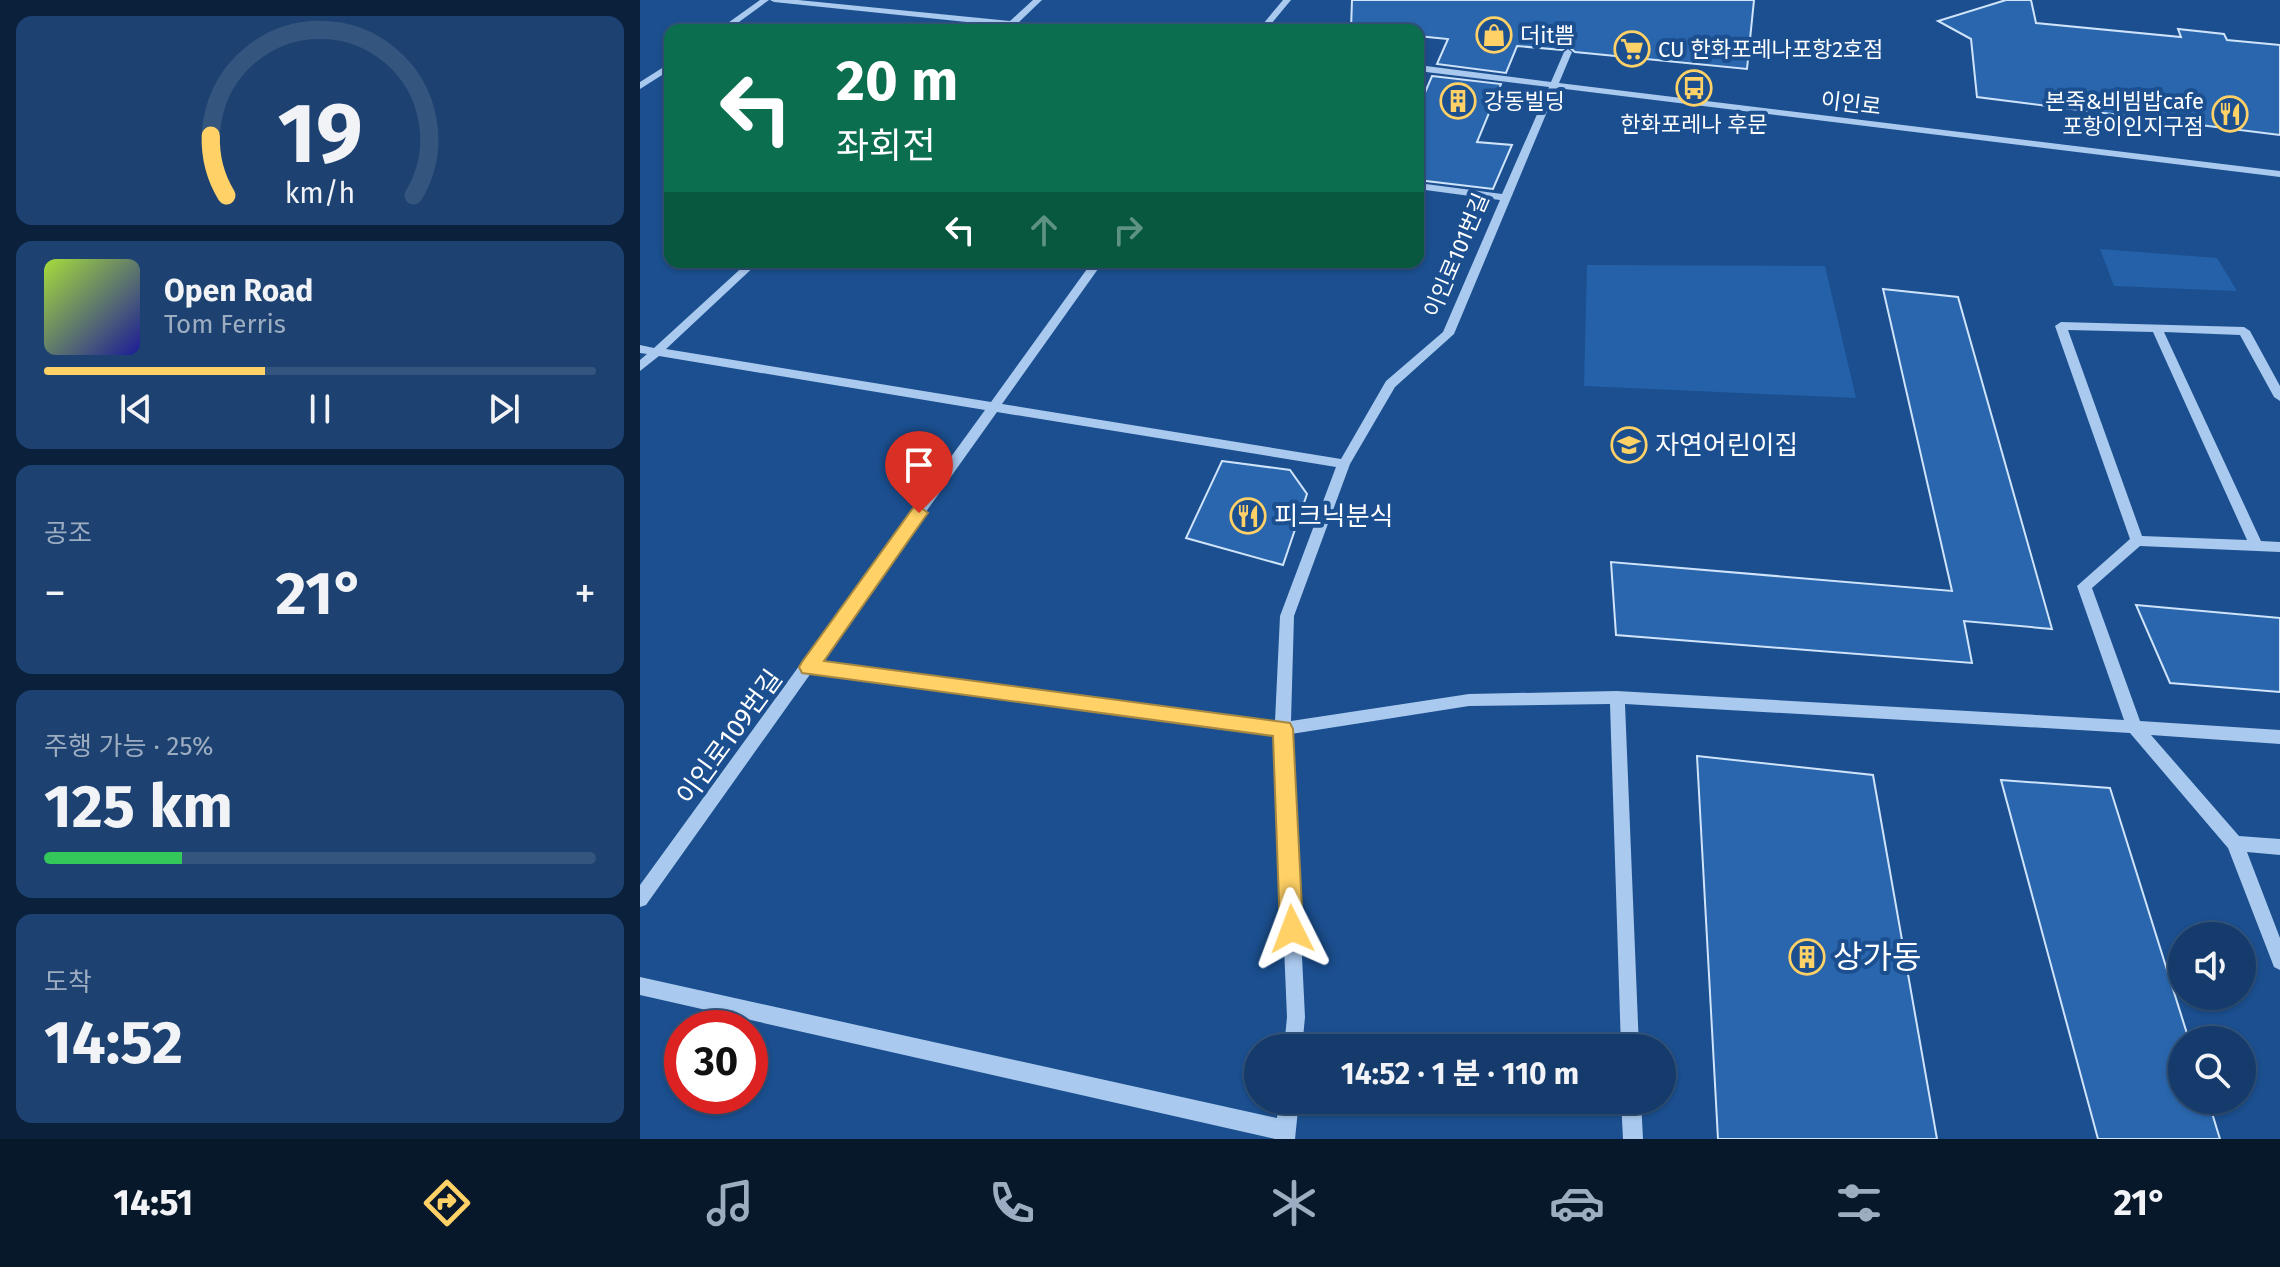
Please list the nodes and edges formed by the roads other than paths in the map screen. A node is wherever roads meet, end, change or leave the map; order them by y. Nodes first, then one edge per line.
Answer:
1 (765, 0) edge
2 (774, 0) edge
3 (1038, 0) edge
4 (1287, 0) edge
5 (731, 24) edge
6 (982, 24) edge
7 (1011, 24) edge
8 (1267, 24) edge
9 (1568, 52) dead end
10 (1424, 69) edge
11 (664, 70) edge
12 (1555, 84) junction
13 (640, 86) edge
14 (2280, 174) edge
15 (1424, 187) edge
16 (1507, 198) junction
17 (748, 268) edge
18 (1094, 268) edge
19 (2157, 329) junction
20 (640, 349) edge
21 (657, 352) junction
22 (640, 367) edge
23 (2280, 397) edge
24 (995, 407) junction
25 (1344, 464) junction
26 (2137, 541) junction
27 (2256, 546) junction
28 (2280, 547) edge
29 (809, 667) junction
30 (1617, 697) junction
31 (2134, 727) junction
32 (1283, 729) junction
33 (2280, 737) edge
34 (2235, 843) junction
35 (2280, 847) edge
36 (640, 899) edge
37 (2280, 961) edge
38 (640, 986) edge
39 (1294, 1034) edge
40 (1629, 1034) edge
41 (1288, 1114) edge
42 (1632, 1114) edge
43 (1286, 1135) edge
44 (1633, 1139) edge

1 - 5 street
2 - 6 street
3 - 7 street
4 - 8 street
9 - 12 street, 이인로101번길
10 - 12 street, 이인로
11 - 13 street
12 - 14 street, 이인로
12 - 16 street, 이인로101번길
15 - 16 street
16 - 25 street, 이인로101번길
17 - 21 street
18 - 24 street, 이인로109번길
19 - 23 street
19 - 26 street
19 - 27 street
20 - 21 street
21 - 22 street
21 - 24 street
24 - 25 street
24 - 29 street, 이인로109번길
25 - 32 street, 이인로101번길
26 - 27 street
26 - 31 street
27 - 28 street
29 - 32 street
29 - 36 street, 이인로109번길
30 - 31 street
30 - 32 street
30 - 40 street
31 - 33 street
31 - 34 street
32 - 39 street
34 - 35 street
34 - 37 street
38 - 43 street
41 - 43 street
42 - 44 street

